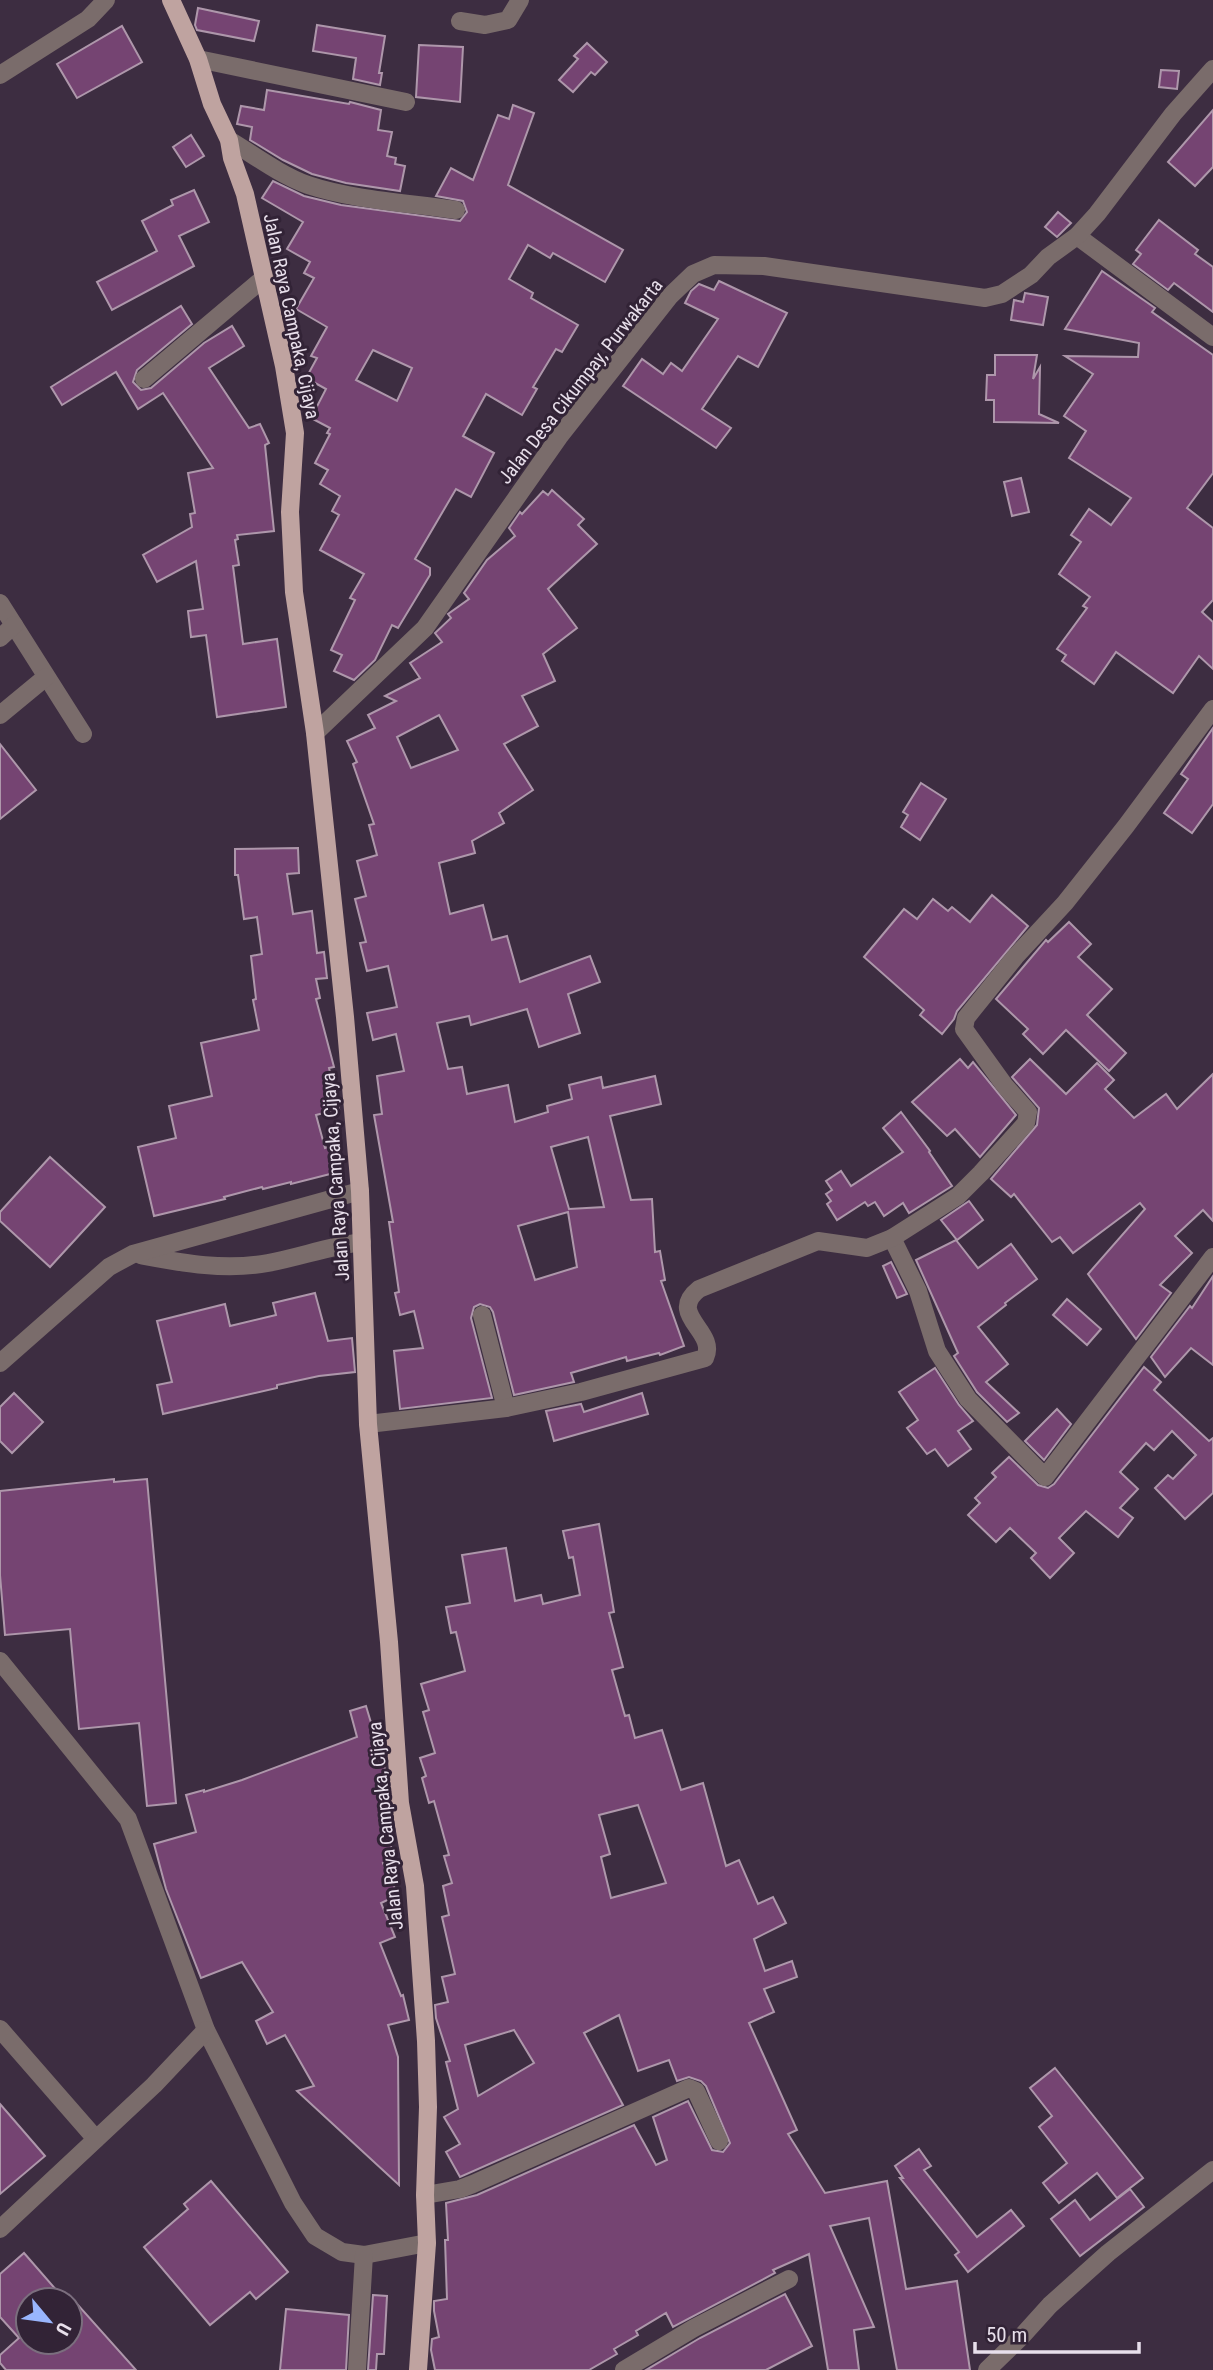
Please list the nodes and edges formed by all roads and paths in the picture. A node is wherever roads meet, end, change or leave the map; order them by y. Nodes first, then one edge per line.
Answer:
1 (106, 0) edge
2 (171, 0) edge
3 (520, 0) edge
4 (460, 21) dead end
5 (198, 59) junction
6 (1213, 69) edge
7 (0, 75) edge
8 (406, 103) dead end
9 (229, 140) junction
10 (456, 210) dead end
11 (1077, 236) junction
12 (265, 277) junction
13 (1213, 337) edge
14 (144, 379) dead end
15 (0, 603) edge
16 (14, 625) junction
17 (0, 638) edge
18 (46, 677) junction
19 (1213, 709) edge
20 (0, 715) edge
21 (315, 733) junction
22 (83, 734) dead end
23 (360, 1191) junction
24 (892, 1238) junction
25 (362, 1242) junction
26 (133, 1254) junction
27 (1213, 1257) edge
28 (482, 1315) dead end
29 (0, 1363) edge
30 (506, 1408) junction
31 (368, 1424) junction
32 (0, 1661) edge
33 (0, 2029) edge
34 (206, 2031) junction
35 (96, 2139) junction
36 (719, 2141) dead end
37 (1213, 2171) edge
38 (425, 2195) junction
39 (0, 2229) edge
40 (427, 2243) junction
41 (363, 2255) junction
42 (789, 2279) dead end
43 (357, 2370) edge
44 (418, 2370) edge
45 (624, 2370) edge
46 (987, 2370) edge

1 - 7 street
2 - 5 main road, Jalan Raya Campaka, Cijaya
3 - 4 street
5 - 8 street
5 - 9 main road, Jalan Raya Campaka, Cijaya
6 - 11 street, Jalan Desa Cikumpay, Purwakarta
9 - 10 street
9 - 12 main road, Jalan Raya Campaka, Cijaya
11 - 13 street
11 - 21 street, Jalan Desa Cikumpay, Purwakarta
12 - 14 street
12 - 21 main road, Jalan Raya Campaka, Cijaya
15 - 16 street
16 - 17 street
16 - 18 street
18 - 20 street
18 - 22 street
19 - 24 street
21 - 23 main road, Jalan Raya Campaka, Cijaya
23 - 25 main road, Jalan Raya Campaka, Cijaya
23 - 26 street
24 - 27 street
24 - 30 street
25 - 26 street
25 - 31 main road, Jalan Raya Campaka, Cijaya
26 - 29 street
28 - 30 street
30 - 31 street
31 - 38 main road, Jalan Raya Campaka, Cijaya
32 - 34 street
33 - 35 street
34 - 35 street
34 - 41 street
35 - 39 street
36 - 38 street
37 - 46 street
38 - 40 main road, Jalan Raya Campaka, Cijaya
40 - 41 street
40 - 44 main road, Jalan Raya Campaka, Cijaya
41 - 43 street
42 - 45 street

